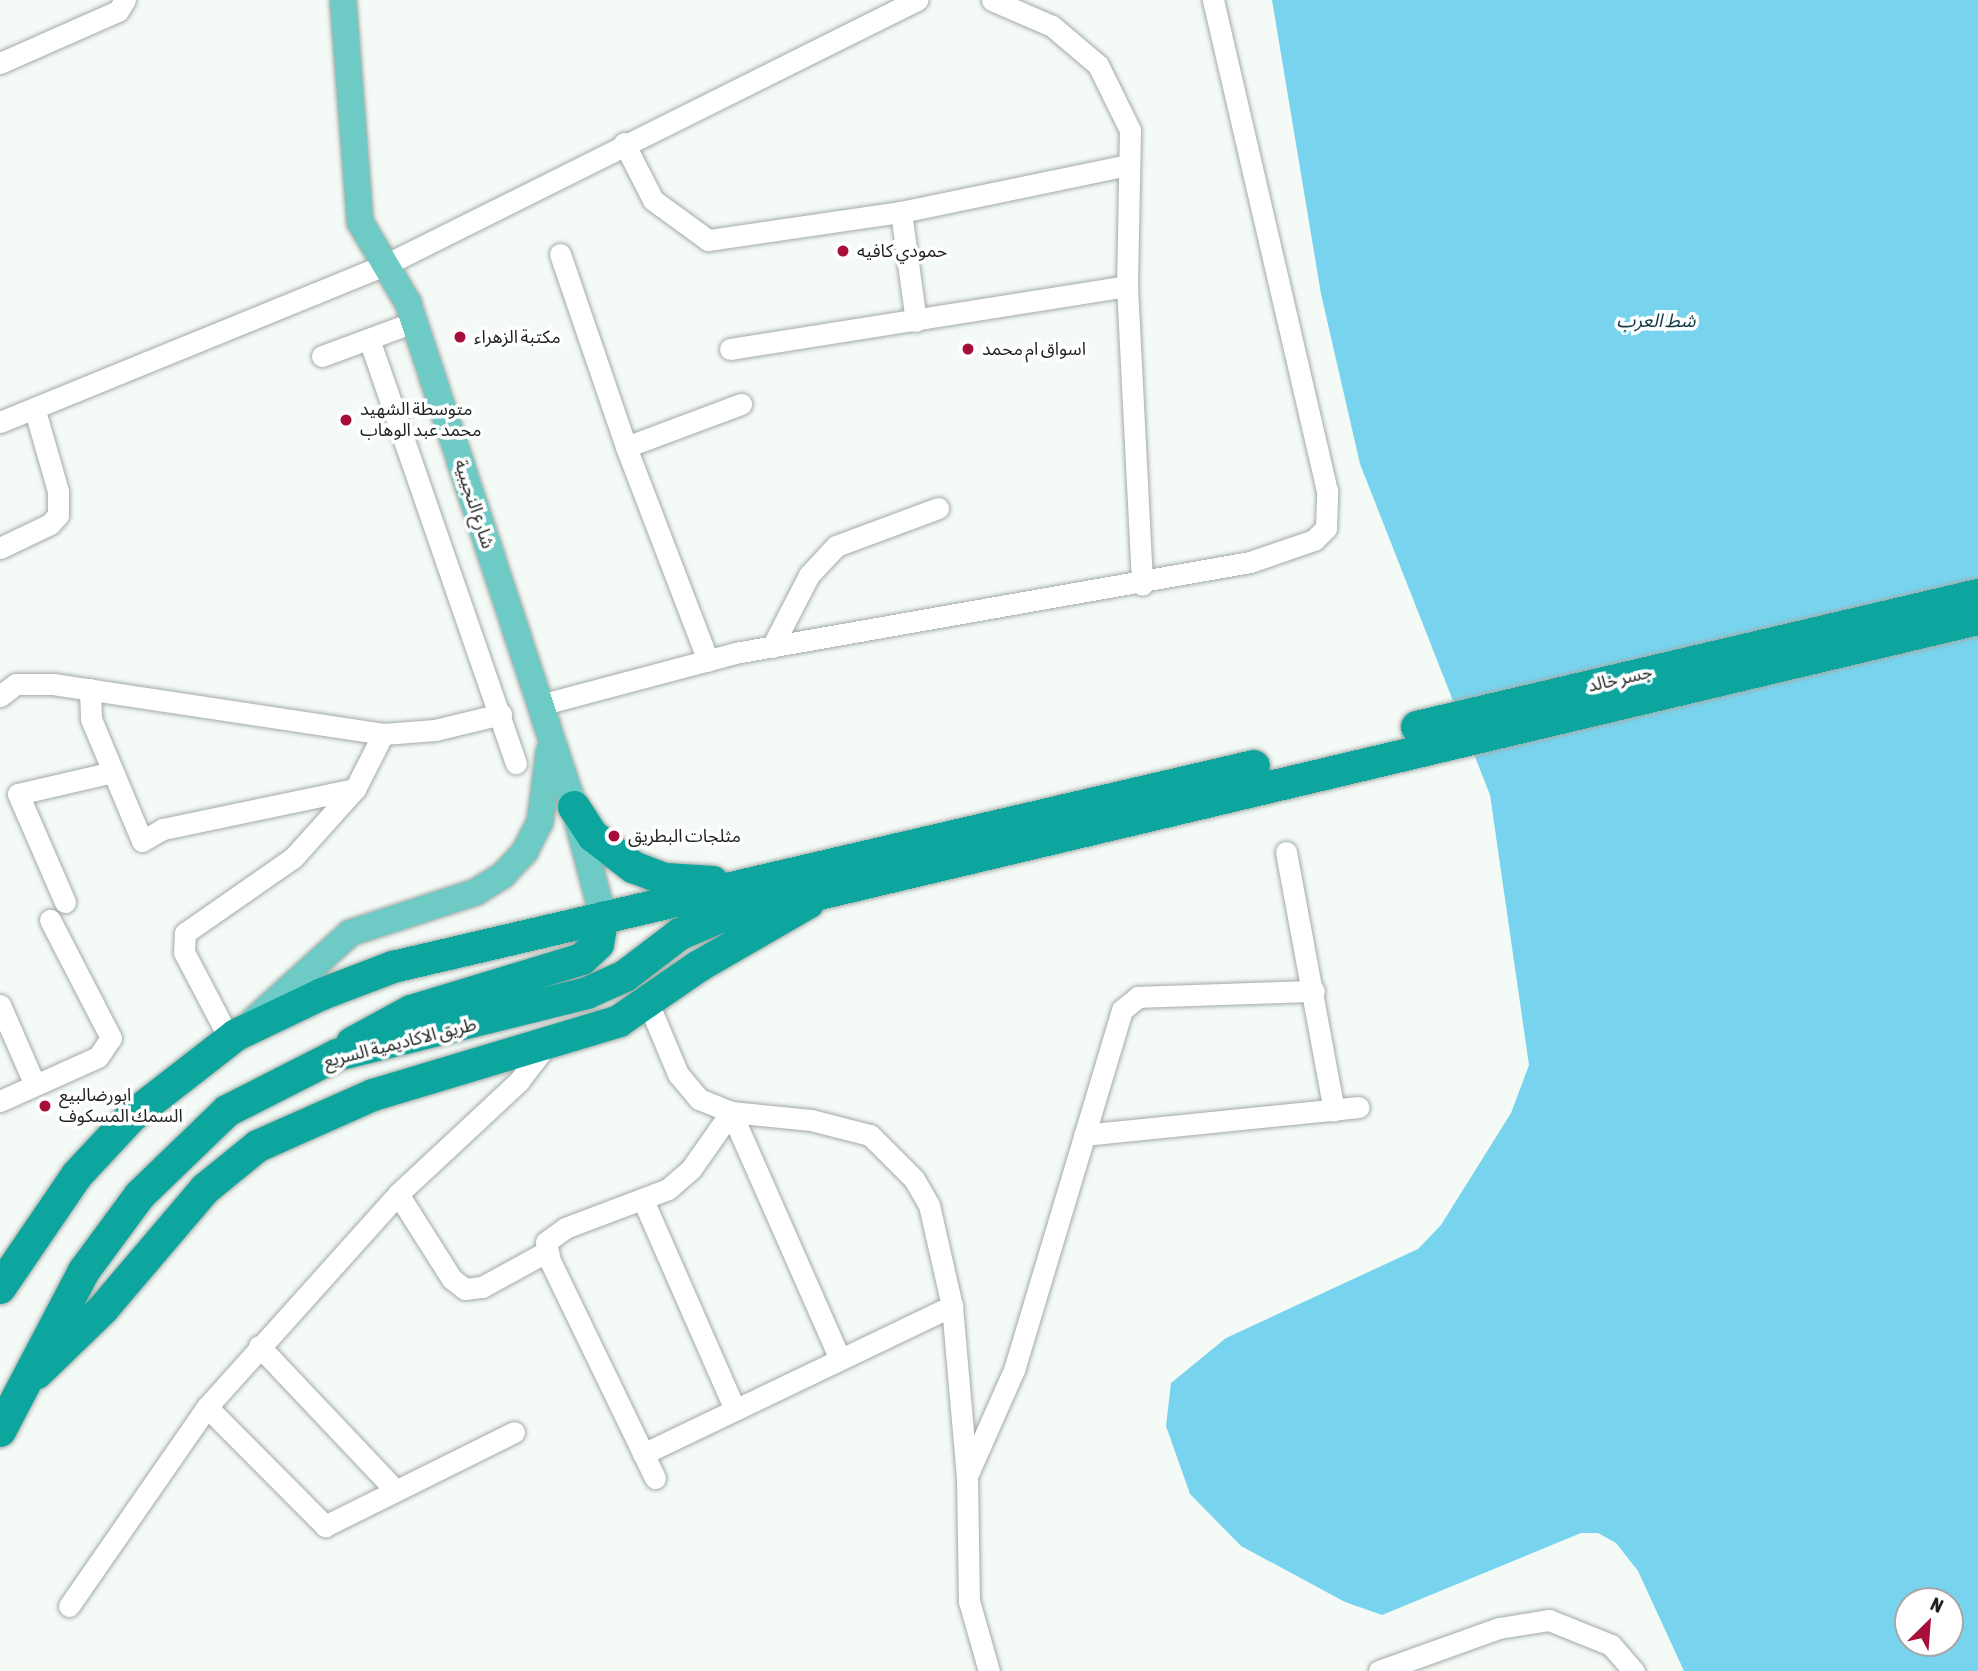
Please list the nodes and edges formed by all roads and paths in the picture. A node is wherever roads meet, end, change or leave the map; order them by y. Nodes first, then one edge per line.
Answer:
1 (125, 0) edge
2 (343, 0) edge
3 (917, 0) edge
4 (992, 0) edge
5 (1213, 0) edge
6 (0, 63) edge
7 (624, 143) junction
8 (1127, 165) junction
9 (901, 212) junction
10 (560, 254) dead end
11 (383, 267) junction
12 (1127, 286) junction
13 (916, 321) junction
14 (414, 322) junction
15 (369, 339) junction
16 (730, 349) dead end
17 (322, 356) dead end
18 (741, 404) dead end
19 (36, 411) junction
20 (0, 422) edge
21 (626, 447) junction
22 (938, 508) dead end
23 (0, 548) edge
24 (1142, 585) junction
25 (1978, 595) edge
26 (1978, 618) edge
27 (772, 647) junction
28 (708, 661) junction
29 (90, 690) junction
30 (0, 696) edge
31 (542, 710) junction
32 (501, 714) junction
33 (383, 734) junction
34 (516, 763) dead end
35 (109, 773) junction
36 (1265, 774) junction
37 (355, 789) junction
38 (574, 807) junction
39 (944, 849) junction
40 (1286, 852) dead end
41 (771, 880) junction
42 (821, 892) junction
43 (65, 902) dead end
44 (603, 917) junction
45 (50, 920) dead end
46 (1314, 991) junction
47 (0, 1005) edge
48 (649, 1005) junction
49 (233, 1038) junction
50 (548, 1043) junction
51 (337, 1055) junction
52 (35, 1085) junction
53 (0, 1101) edge
54 (1359, 1107) dead end
55 (1334, 1111) junction
56 (731, 1112) junction
57 (1084, 1135) junction
58 (398, 1194) junction
59 (643, 1200) junction
60 (547, 1252) junction
61 (0, 1289) edge
62 (952, 1306) junction
63 (259, 1346) junction
64 (840, 1359) junction
65 (25, 1383) junction
66 (206, 1406) junction
67 (735, 1410) junction
68 (0, 1432) edge
69 (514, 1432) dead end
70 (643, 1454) junction
71 (967, 1476) junction
72 (655, 1478) dead end
73 (396, 1491) junction
74 (69, 1606) dead end
75 (1432, 1662) edge
76 (989, 1671) edge
77 (1379, 1671) edge
78 (1634, 1671) edge

1 - 6 street
2 - 11 main road, شارع النجيبية
3 - 7 street
4 - 8 street
5 - 24 street
7 - 9 street
7 - 11 street
8 - 9 street
8 - 12 street
9 - 13 street
10 - 21 street
11 - 14 main road, شارع النجيبية
11 - 19 street
12 - 13 street
12 - 24 street
13 - 16 street
14 - 15 street
14 - 31 main road, شارع النجيبية
15 - 17 street
15 - 32 street
18 - 21 street
19 - 20 street
19 - 23 street
21 - 28 street
22 - 27 street
24 - 27 street
25 - 36 highway, جسر خالد
26 - 36 highway, جسر خالد
27 - 28 street
28 - 31 street
29 - 30 street
29 - 33 street
29 - 35 street
31 - 38 main road, شارع النجيبية
31 - 49 main road
32 - 33 street
32 - 34 street
33 - 37 street
35 - 37 street
35 - 43 street
36 - 39 highway
37 - 49 street
38 - 41 highway
38 - 44 main road, شارع النجيبية
39 - 41 highway
39 - 42 highway, طريق الاكاديمية السريع
40 - 46 street
41 - 44 highway
42 - 48 highway
42 - 51 highway, طريق الاكاديمية السريع
44 - 49 highway
44 - 51 highway
45 - 52 street
46 - 55 street
46 - 57 street
47 - 52 street
48 - 50 highway
48 - 56 street
49 - 61 highway
50 - 58 street
50 - 65 highway
51 - 65 highway, طريق الاكاديمية السريع
52 - 53 street
54 - 55 street
55 - 57 street
56 - 59 street
56 - 62 street
56 - 64 street
57 - 71 street
58 - 60 street
58 - 63 street
59 - 60 street
59 - 67 street
60 - 70 street
62 - 64 street
62 - 71 street
63 - 66 street
63 - 73 street
64 - 67 street
65 - 68 highway, طريق الاكاديمية السريع
66 - 73 street
66 - 74 street
67 - 70 street
69 - 73 street
70 - 72 street
71 - 76 street
75 - 77 street
75 - 78 street

